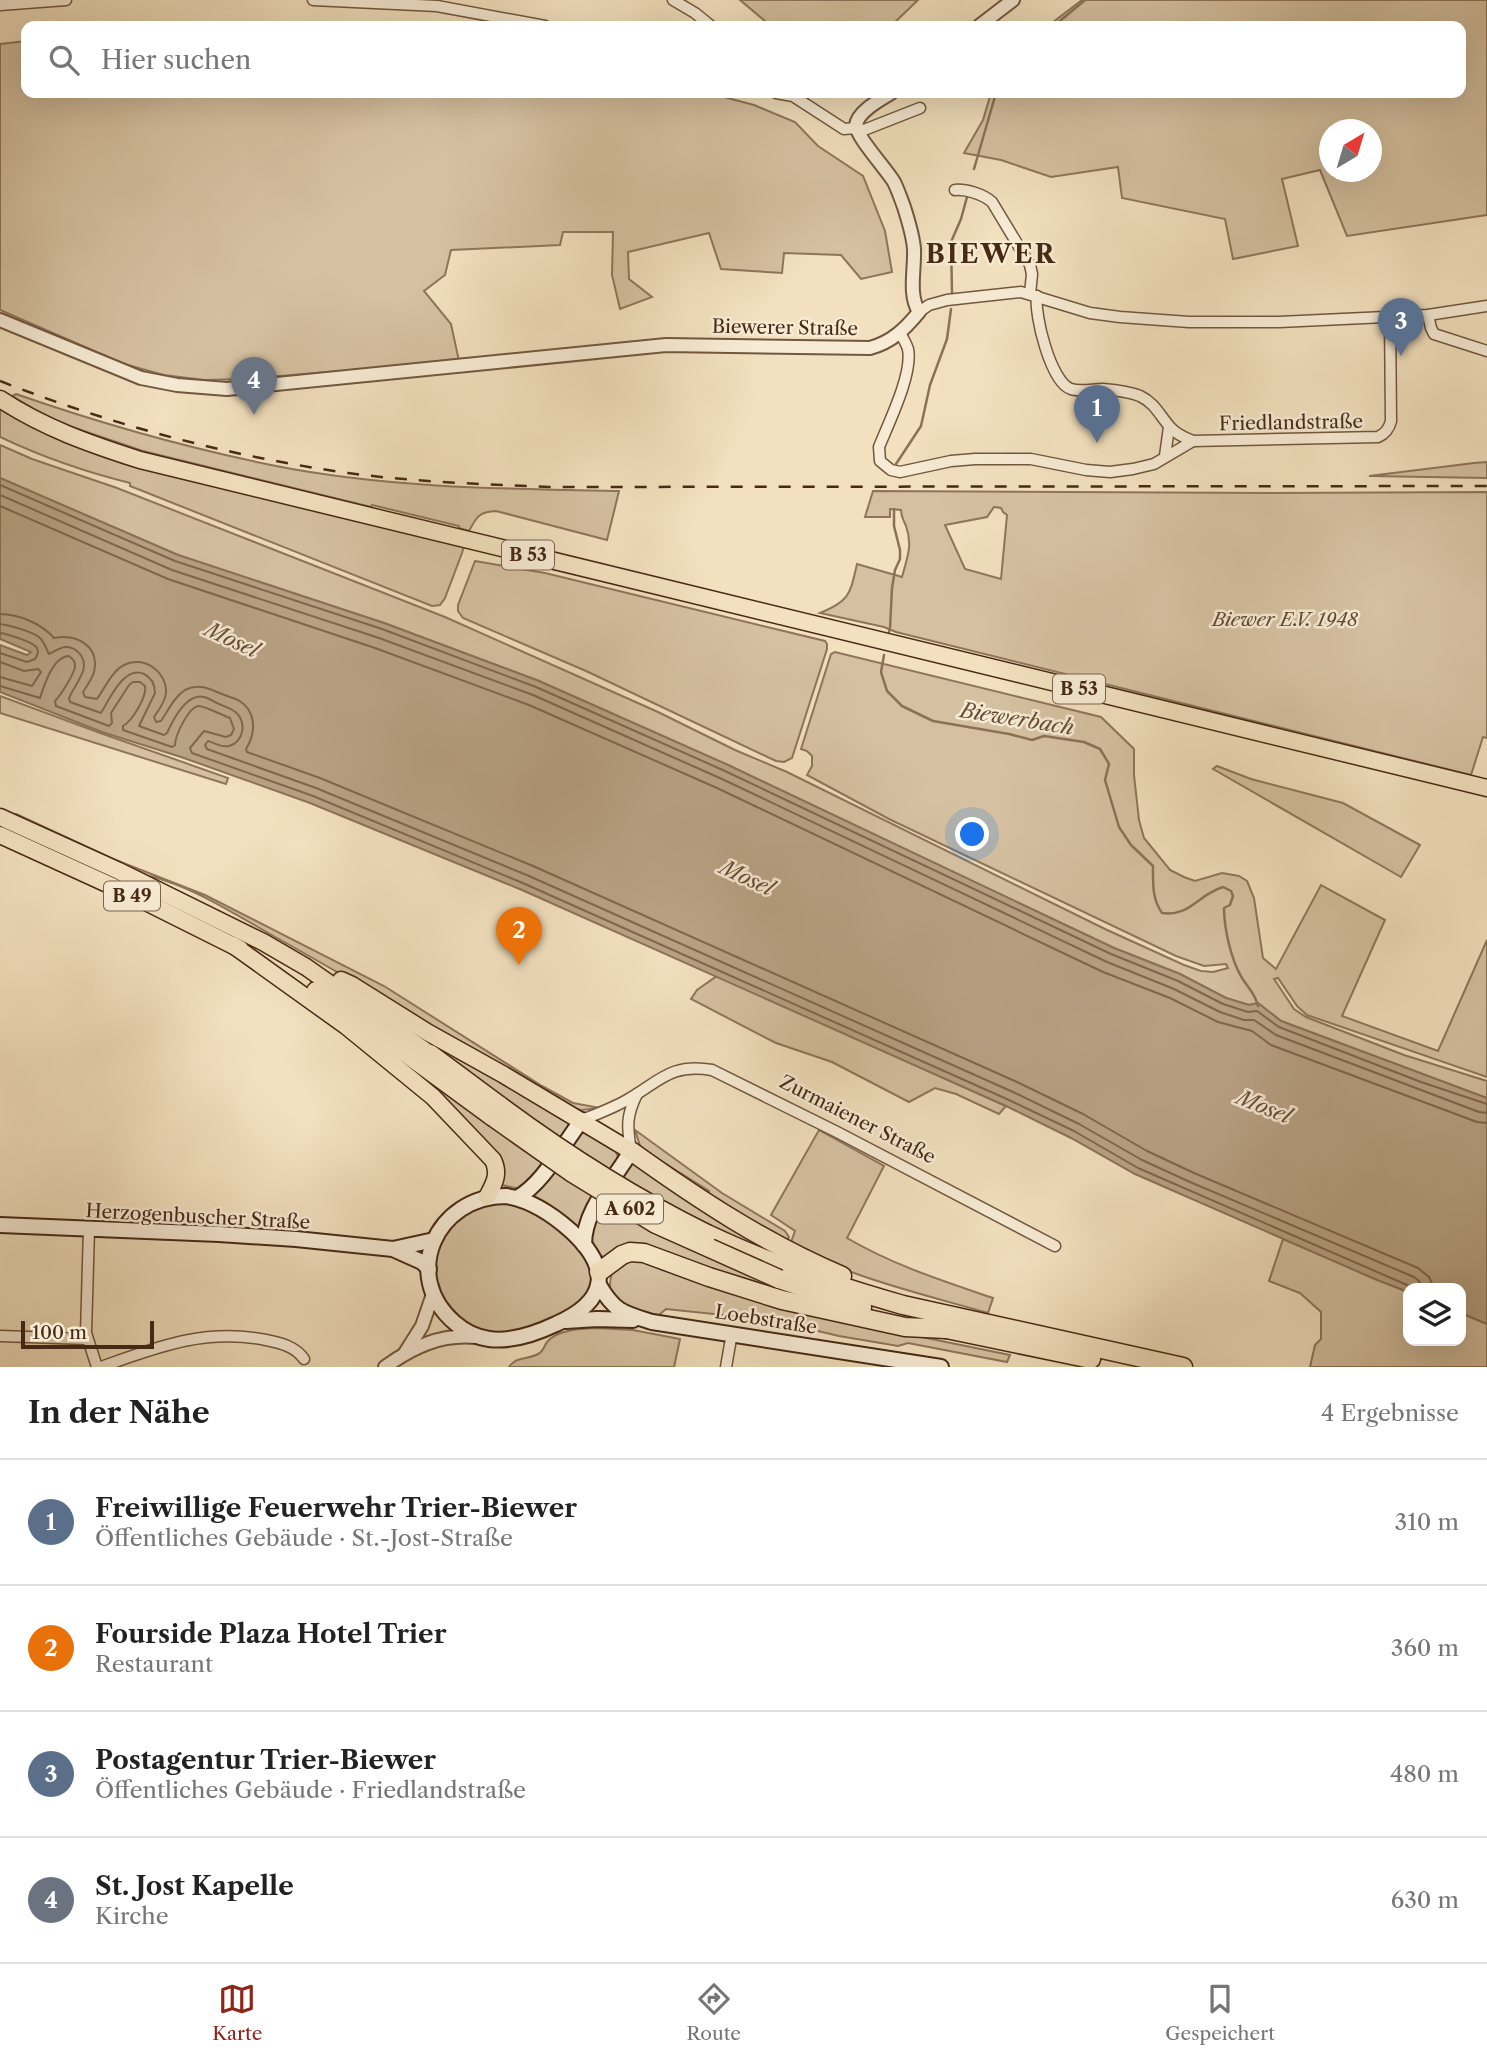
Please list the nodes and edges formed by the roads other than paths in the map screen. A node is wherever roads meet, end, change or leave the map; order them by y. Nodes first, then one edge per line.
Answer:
1 (66, 0) edge
2 (313, 0) edge
3 (673, 0) edge
4 (1013, 0) edge
5 (0, 5) edge
6 (518, 21) edge
7 (705, 21) edge
8 (986, 21) edge
9 (797, 98) edge
10 (884, 98) edge
11 (920, 108) dead end
12 (856, 128) junction
13 (963, 191) dead end
14 (1033, 295) junction
15 (1487, 306) edge
16 (919, 312) junction
17 (1427, 315) junction
18 (1390, 316) junction
19 (0, 320) edge
20 (900, 333) junction
21 (1487, 351) edge
22 (0, 399) edge
23 (1169, 426) junction
24 (1193, 441) junction
25 (1164, 456) junction
26 (1487, 788) edge
27 (0, 817) edge
28 (0, 835) edge
29 (0, 847) edge
30 (30, 848) junction
31 (233, 945) junction
32 (306, 967) junction
33 (316, 991) joint
34 (430, 1054) joint
35 (638, 1094) junction
36 (496, 1112) junction
37 (582, 1120) junction
38 (631, 1151) junction
39 (487, 1197) junction
40 (517, 1198) junction
41 (0, 1225) edge
42 (89, 1229) junction
43 (434, 1240) junction
44 (584, 1245) junction
45 (1055, 1246) dead end
46 (393, 1249) junction
47 (784, 1262) junction
48 (429, 1269) junction
49 (599, 1278) junction
50 (433, 1294) junction
51 (563, 1321) junction
52 (652, 1322) junction
53 (946, 1329) junction
54 (732, 1333) junction
55 (0, 1336) edge
56 (481, 1337) junction
57 (87, 1339) junction
58 (405, 1353) junction
59 (304, 1359) dead end
60 (99, 1367) edge
61 (385, 1367) edge
62 (726, 1367) edge
63 (941, 1367) edge
64 (1127, 1367) edge
65 (1182, 1367) edge

1 - 5 street
2 - 6 street
3 - 7 street
4 - 8 street
9 - 12 street
10 - 12 street
11 - 12 street
12 - 16 street
13 - 14 street
14 - 16 street, Biewerer Straße
14 - 18 street, Biewerer Straße
14 - 23 street
15 - 17 street, Biewerer Straße
16 - 20 street, Biewerer Straße
17 - 18 street, Biewerer Straße
17 - 21 street
18 - 24 street, Friedlandstraße
19 - 20 street, Biewerer Straße
20 - 25 street, Friedlandstraße
22 - 26 main road, B 53
23 - 24 street
23 - 25 street
24 - 25 street, Friedlandstraße
27 - 32 main road, B 49
28 - 30 main road, B 49
29 - 30 street
30 - 31 main road, B 49
31 - 33 main road, A 602
31 - 39 main road
32 - 34 main road, A 602
32 - 37 main road
33 - 36 highway, A 602
34 - 36 highway, A 602
35 - 37 street, Zurmaiener Straße
35 - 38 street
35 - 45 street, Zurmaiener Straße
36 - 47 highway, A 602, bridge
37 - 38 main road
37 - 40 main road
38 - 44 main road
38 - 47 highway
39 - 40 main road
39 - 43 main road
40 - 44 main road
41 - 42 main road, Herzogenbuscher Straße
42 - 46 main road, Herzogenbuscher Straße
42 - 57 street
43 - 46 main road, Herzogenbuscher Straße
43 - 48 main road
44 - 49 main road
46 - 48 main road, Herzogenbuscher Straße
47 - 53 highway, A 602
47 - 65 highway
48 - 50 main road
49 - 51 main road
49 - 52 main road, Loebstraße
49 - 53 highway
50 - 56 main road
50 - 58 street
51 - 52 main road
51 - 56 main road
52 - 54 main road, Loebstraße
53 - 64 highway, A 602
54 - 62 street
54 - 63 main road, Loebstraße
55 - 57 street
56 - 58 street
57 - 60 street
58 - 61 street
59 - 60 street

